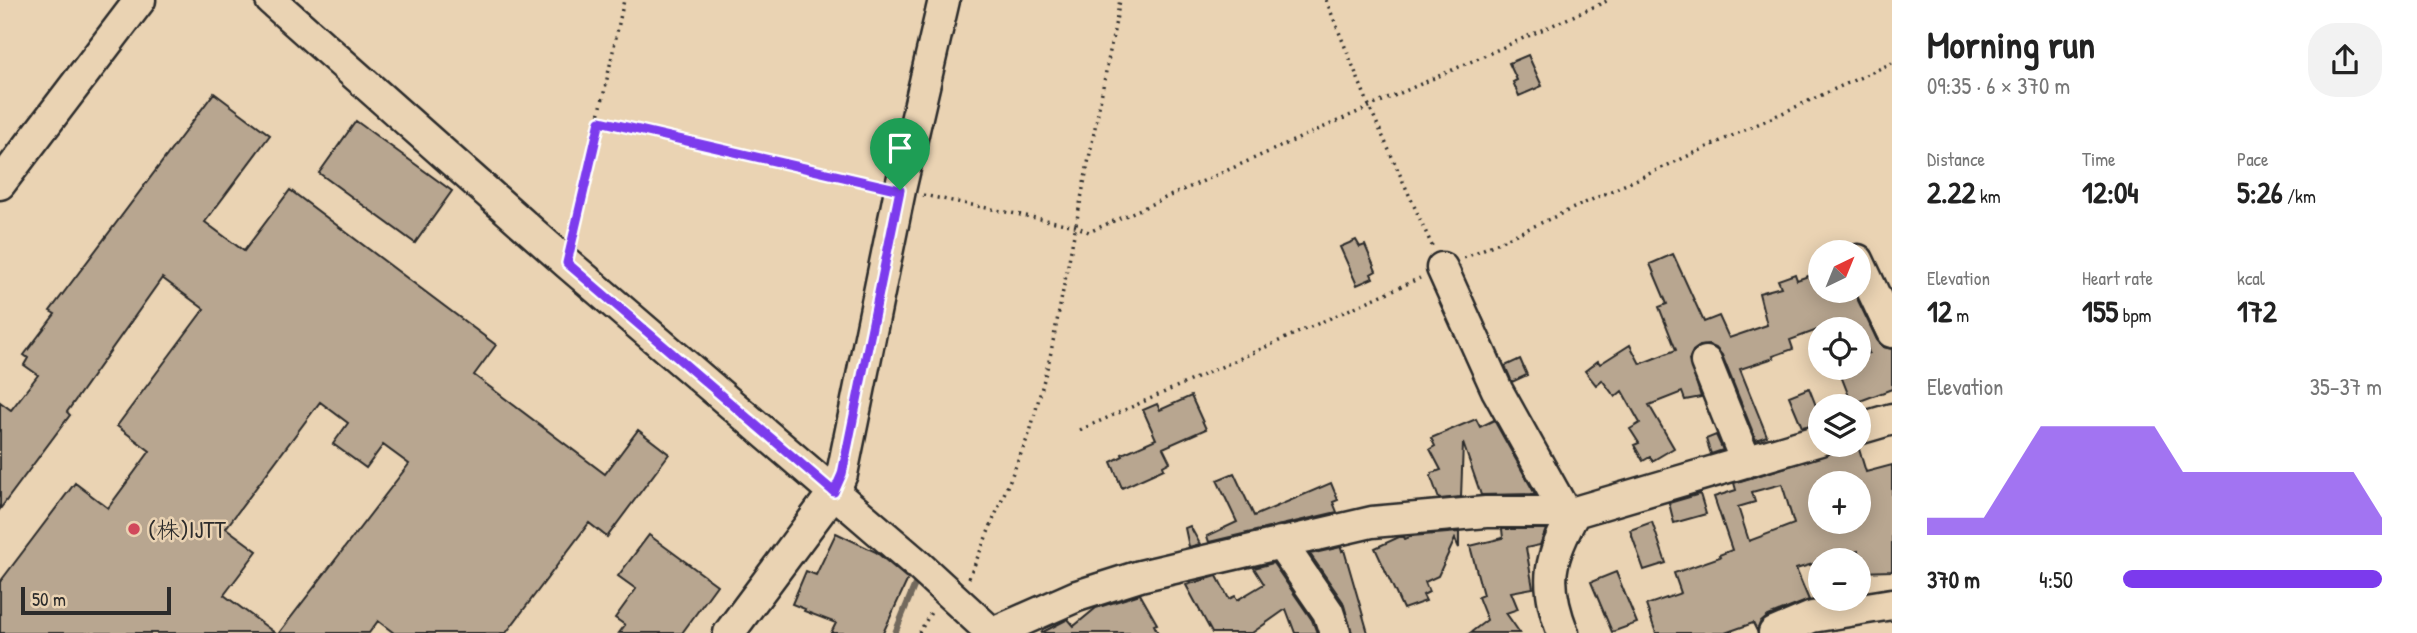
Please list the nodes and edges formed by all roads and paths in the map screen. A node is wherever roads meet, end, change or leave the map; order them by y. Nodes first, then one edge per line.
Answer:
1 (140, 0) edge
2 (271, 0) edge
3 (624, 0) edge
4 (944, 0) edge
5 (1120, 0) edge
6 (1326, 0) edge
7 (1609, 0) edge
8 (1892, 63) edge
9 (1370, 108) junction
10 (600, 121) junction
11 (0, 184) edge
12 (900, 190) junction
13 (1075, 226) junction
14 (567, 263) junction
15 (1442, 268) junction
16 (1871, 281) edge
17 (1892, 332) edge
18 (1706, 362) dead end
19 (1892, 419) edge
20 (1871, 425) edge
21 (1080, 430) dead end
22 (1808, 444) edge
23 (1746, 462) junction
24 (834, 492) junction
25 (1570, 512) junction
26 (1280, 542) junction
27 (959, 602) junction
28 (1892, 604) edge
29 (729, 633) edge
30 (993, 633) edge
31 (1335, 633) edge
32 (1563, 633) edge
33 (1774, 633) edge

1 - 11 street
2 - 14 street
3 - 10 path
4 - 12 street
5 - 13 path
6 - 9 path
7 - 9 path
8 - 15 path
9 - 13 path
9 - 15 path
10 - 12 path
10 - 14 path
12 - 13 path
12 - 24 street
13 - 27 path
14 - 24 street
15 - 21 path
15 - 25 street
16 - 17 street
18 - 23 street
19 - 20 street
22 - 23 street
23 - 25 street
24 - 27 street
24 - 29 street
25 - 26 street
25 - 32 street
26 - 30 street
26 - 31 street
27 - 30 street
28 - 33 street

